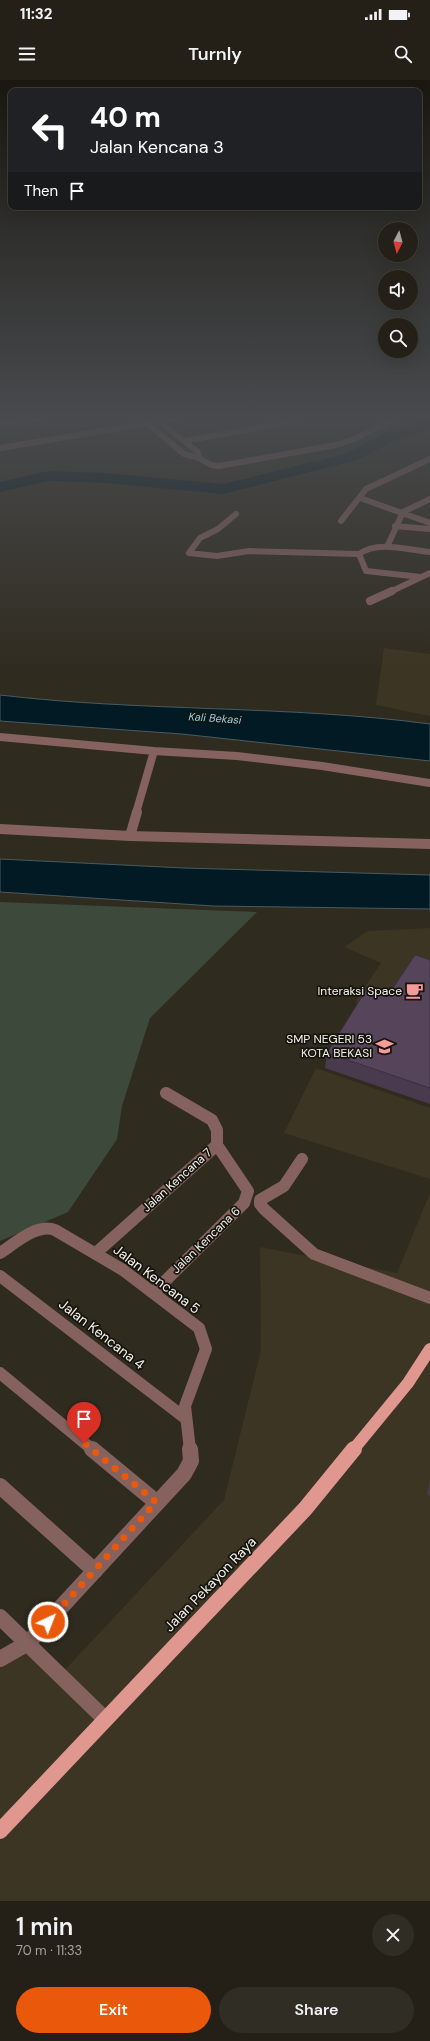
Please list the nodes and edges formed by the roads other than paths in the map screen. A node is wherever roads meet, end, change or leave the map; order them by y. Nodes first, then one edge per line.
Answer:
1 (357, 502) edge
2 (369, 502) edge
3 (424, 502) edge
4 (403, 512) junction
5 (236, 514) dead end
6 (341, 521) dead end
7 (430, 523) edge
8 (395, 526) junction
9 (430, 529) edge
10 (387, 547) junction
11 (430, 552) edge
12 (359, 554) junction
13 (430, 572) edge
14 (421, 577) junction
15 (370, 601) dead end
16 (0, 737) edge
17 (154, 751) junction
18 (430, 783) edge
19 (0, 829) edge
20 (130, 836) junction
21 (430, 844) edge
22 (166, 1092) dead end
23 (216, 1145) junction
24 (302, 1159) dead end
25 (97, 1252) junction
26 (0, 1253) edge
27 (0, 1276) edge
28 (154, 1292) junction
29 (430, 1298) edge
30 (430, 1349) edge
31 (0, 1373) edge
32 (185, 1418) junction
33 (0, 1486) edge
34 (156, 1502) junction
35 (95, 1571) junction
36 (0, 1617) edge
37 (28, 1643) junction
38 (0, 1659) edge
39 (105, 1719) junction
40 (0, 1831) edge

1 - 6 street
2 - 4 street
3 - 4 street
4 - 7 street
4 - 8 street
5 - 12 street
8 - 9 street
8 - 10 street
10 - 11 street
10 - 12 street
12 - 14 street
13 - 14 street
14 - 15 street
16 - 17 street
17 - 18 street
17 - 20 street
19 - 20 street
20 - 21 street
22 - 23 street, Jalan Kencana 7
23 - 25 street, Jalan Kencana 7
23 - 28 street, Jalan Kencana 6
24 - 29 street
25 - 26 street, Jalan Kencana 5
25 - 28 street, Jalan Kencana 5
27 - 32 street, Jalan Kencana 4
28 - 32 street, Jalan Kencana 5
30 - 39 main road, Jalan Pekayon Raya
31 - 34 street
32 - 34 street
33 - 35 street
34 - 35 street
35 - 37 street
36 - 37 street
37 - 38 street
37 - 39 street
39 - 40 main road, Jalan Pekayon Raya

